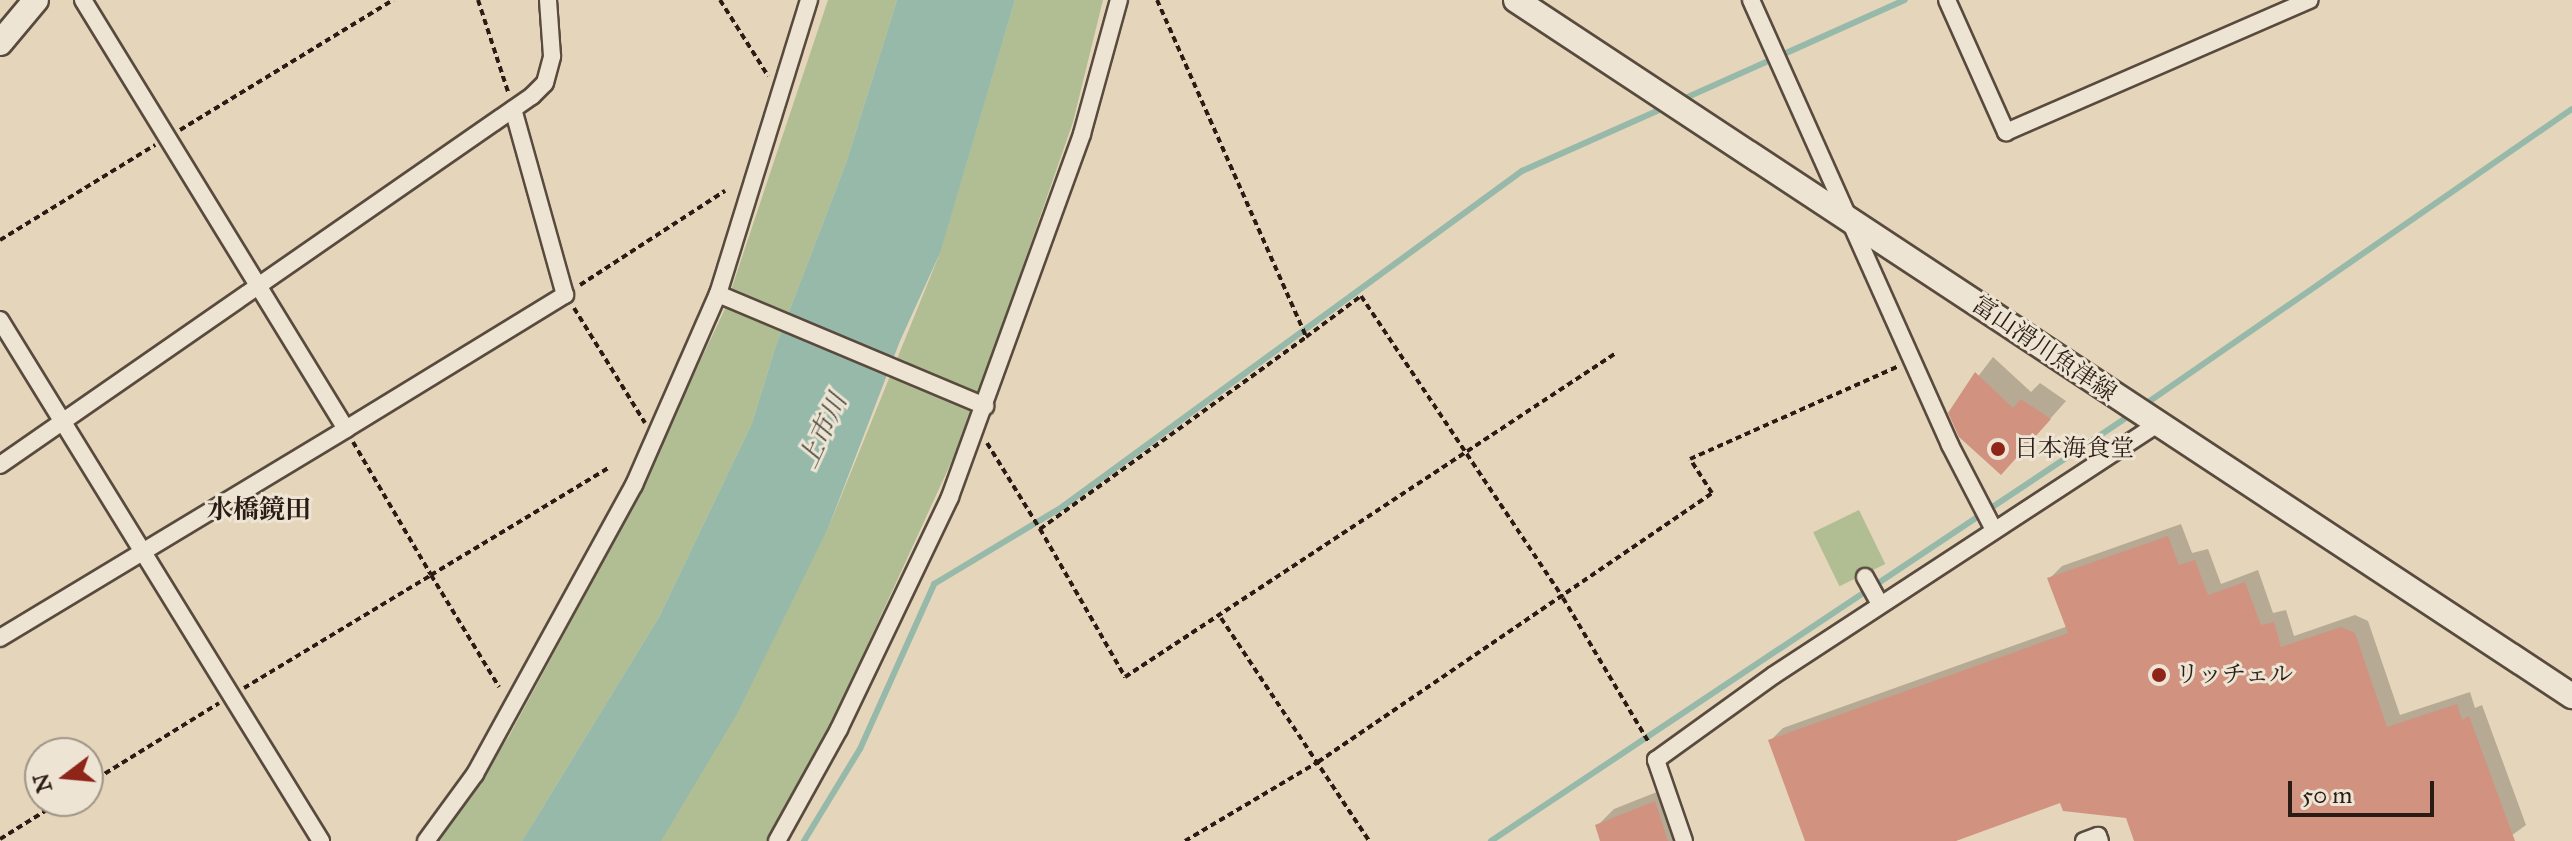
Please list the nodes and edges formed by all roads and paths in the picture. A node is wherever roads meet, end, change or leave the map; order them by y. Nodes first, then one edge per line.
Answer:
1 (36, 0) edge
2 (83, 0) edge
3 (393, 0) edge
4 (478, 0) edge
5 (548, 0) edge
6 (720, 0) edge
7 (809, 0) edge
8 (1119, 0) edge
9 (1157, 0) edge
10 (1516, 0) edge
11 (1751, 0) edge
12 (1947, 0) edge
13 (2309, 0) edge
14 (0, 43) edge
15 (784, 82) junction
16 (513, 109) junction
17 (169, 137) junction
18 (725, 191) dead end
19 (1853, 222) junction
20 (0, 240) edge
21 (261, 285) junction
22 (718, 294) junction
23 (565, 295) junction
24 (0, 320) edge
25 (1306, 337) junction
26 (1616, 353) dead end
27 (1913, 360) junction
28 (985, 406) junction
29 (2153, 421) junction
30 (60, 423) junction
31 (977, 428) junction
32 (346, 429) junction
33 (654, 439) junction
34 (1469, 454) junction
35 (0, 465) edge
36 (610, 467) dead end
37 (1992, 527) junction
38 (1040, 529) junction
39 (140, 550) junction
40 (431, 575) junction
41 (1865, 577) dead end
42 (1563, 598) junction
43 (1880, 604) junction
44 (1221, 618) junction
45 (0, 638) edge
46 (499, 687) dead end
47 (231, 696) junction
48 (2572, 696) edge
49 (1643, 729) dead end
50 (1318, 762) junction
51 (104, 774) edge
52 (35, 817) edge
53 (0, 839) edge
54 (321, 841) edge
55 (426, 841) edge
56 (777, 841) edge
57 (1185, 841) edge
58 (1369, 841) edge
59 (1684, 841) edge
60 (2084, 841) edge
61 (2100, 841) edge

1 - 14 main road
2 - 17 street
3 - 17 path
4 - 16 path
5 - 16 street
6 - 15 path
7 - 15 street
8 - 28 street
9 - 25 path
10 - 19 main road, 富山滑川魚津線
11 - 19 street
12 - 13 street
15 - 22 street
16 - 21 street
16 - 23 street
17 - 20 path
17 - 21 street
18 - 23 path
19 - 27 street
19 - 29 main road, 富山滑川魚津線
21 - 30 street
21 - 32 street
22 - 28 street
22 - 33 street
23 - 32 street
23 - 33 path
24 - 30 street
25 - 34 path
25 - 38 path
26 - 34 path
27 - 37 street
27 - 42 path
28 - 31 street
29 - 37 street
29 - 48 main road, 富山滑川魚津線
30 - 35 street
30 - 39 street
31 - 38 path
31 - 56 street
32 - 39 street
32 - 40 path
33 - 55 street
34 - 42 path
34 - 44 path
36 - 40 path
37 - 43 street
38 - 44 path
39 - 45 street
39 - 47 street
40 - 46 path
40 - 47 path
41 - 43 street
42 - 49 path
42 - 50 path
43 - 59 street
44 - 50 path
47 - 51 path
47 - 54 street
50 - 57 path
50 - 58 path
52 - 53 path
60 - 61 street

